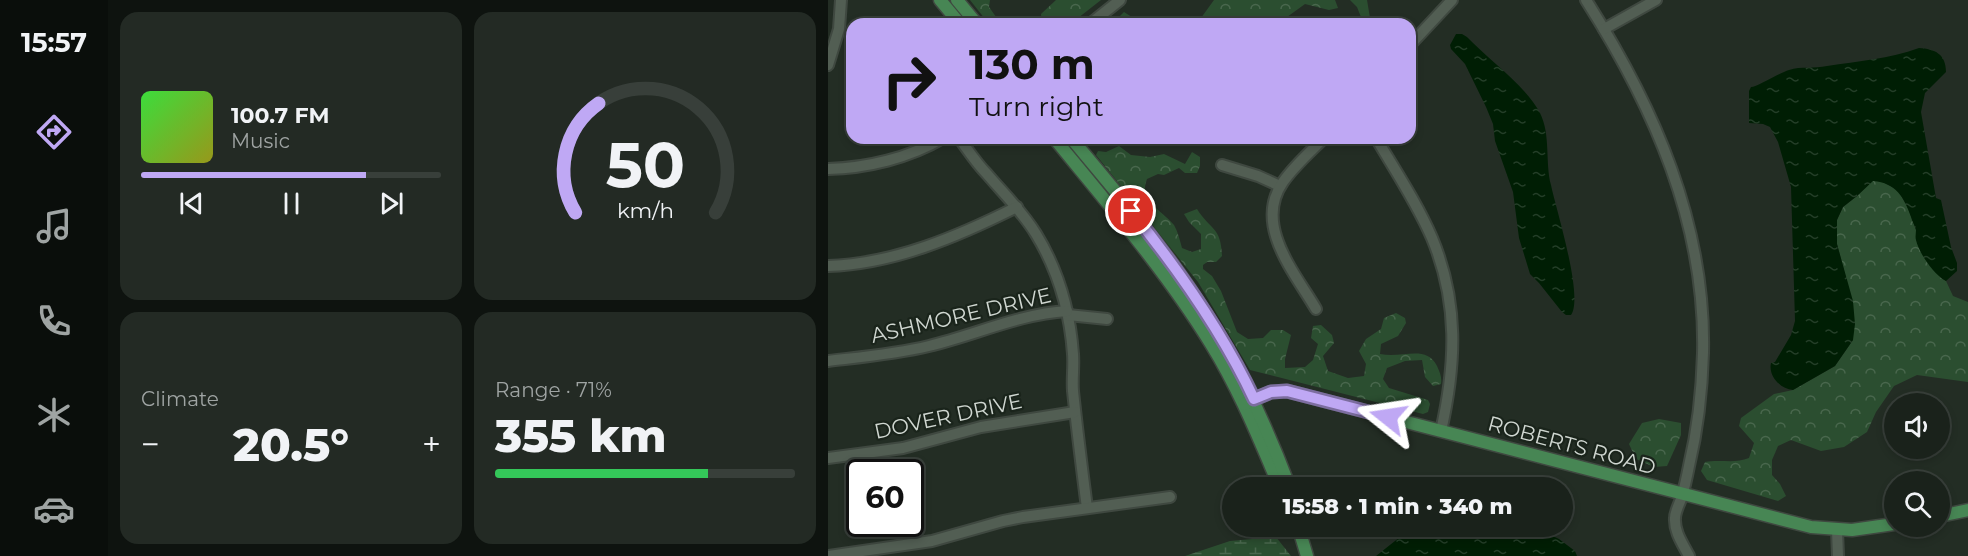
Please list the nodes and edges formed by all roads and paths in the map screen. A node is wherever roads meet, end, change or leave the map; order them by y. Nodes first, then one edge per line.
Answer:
1 (842, 0) edge
2 (940, 0) edge
3 (957, 0) edge
4 (1120, 0) edge
5 (1452, 0) edge
6 (1586, 0) edge
7 (1656, 0) edge
8 (955, 18) edge
9 (972, 18) edge
10 (1098, 18) edge
11 (1604, 29) junction
12 (1416, 39) edge
13 (828, 65) edge
14 (930, 144) edge
15 (964, 144) edge
16 (1059, 144) edge
17 (1076, 144) edge
18 (1318, 144) edge
19 (1380, 144) edge
20 (1222, 165) dead end
21 (828, 169) edge
22 (1280, 186) junction
23 (1017, 207) junction
24 (828, 266) edge
25 (1316, 309) dead end
26 (1067, 313) junction
27 (1107, 319) dead end
28 (828, 361) edge
29 (1249, 402) junction
30 (1075, 412) junction
31 (1441, 431) junction
32 (828, 458) edge
33 (1276, 477) edge
34 (1285, 477) edge
35 (1683, 494) junction
36 (1170, 497) dead end
37 (1088, 508) junction
38 (1968, 510) edge
39 (1950, 514) edge
40 (1884, 526) edge
41 (1837, 530) junction
42 (1301, 537) edge
43 (828, 556) edge
44 (1307, 556) edge
45 (1689, 556) edge
46 (1838, 556) edge

1 - 13 street
2 - 8 main road
3 - 9 main road
4 - 10 street
5 - 12 street
6 - 11 street
7 - 11 street
11 - 35 street
14 - 21 street
15 - 23 street
16 - 29 main road
17 - 29 main road
18 - 22 street
19 - 31 street
20 - 22 street
22 - 25 street
23 - 24 street
23 - 26 street
26 - 27 street, ASHMORE DRIVE
26 - 28 street, ASHMORE DRIVE
26 - 30 street
29 - 31 main road, ROBERTS ROAD
29 - 33 main road
29 - 34 main road
30 - 32 street, DOVER DRIVE
30 - 37 street
31 - 35 main road, ROBERTS ROAD
35 - 41 main road, ROBERTS ROAD
35 - 45 street
36 - 37 street
37 - 43 street
38 - 39 main road
40 - 41 main road, ROBERTS ROAD
41 - 46 street
42 - 44 main road

